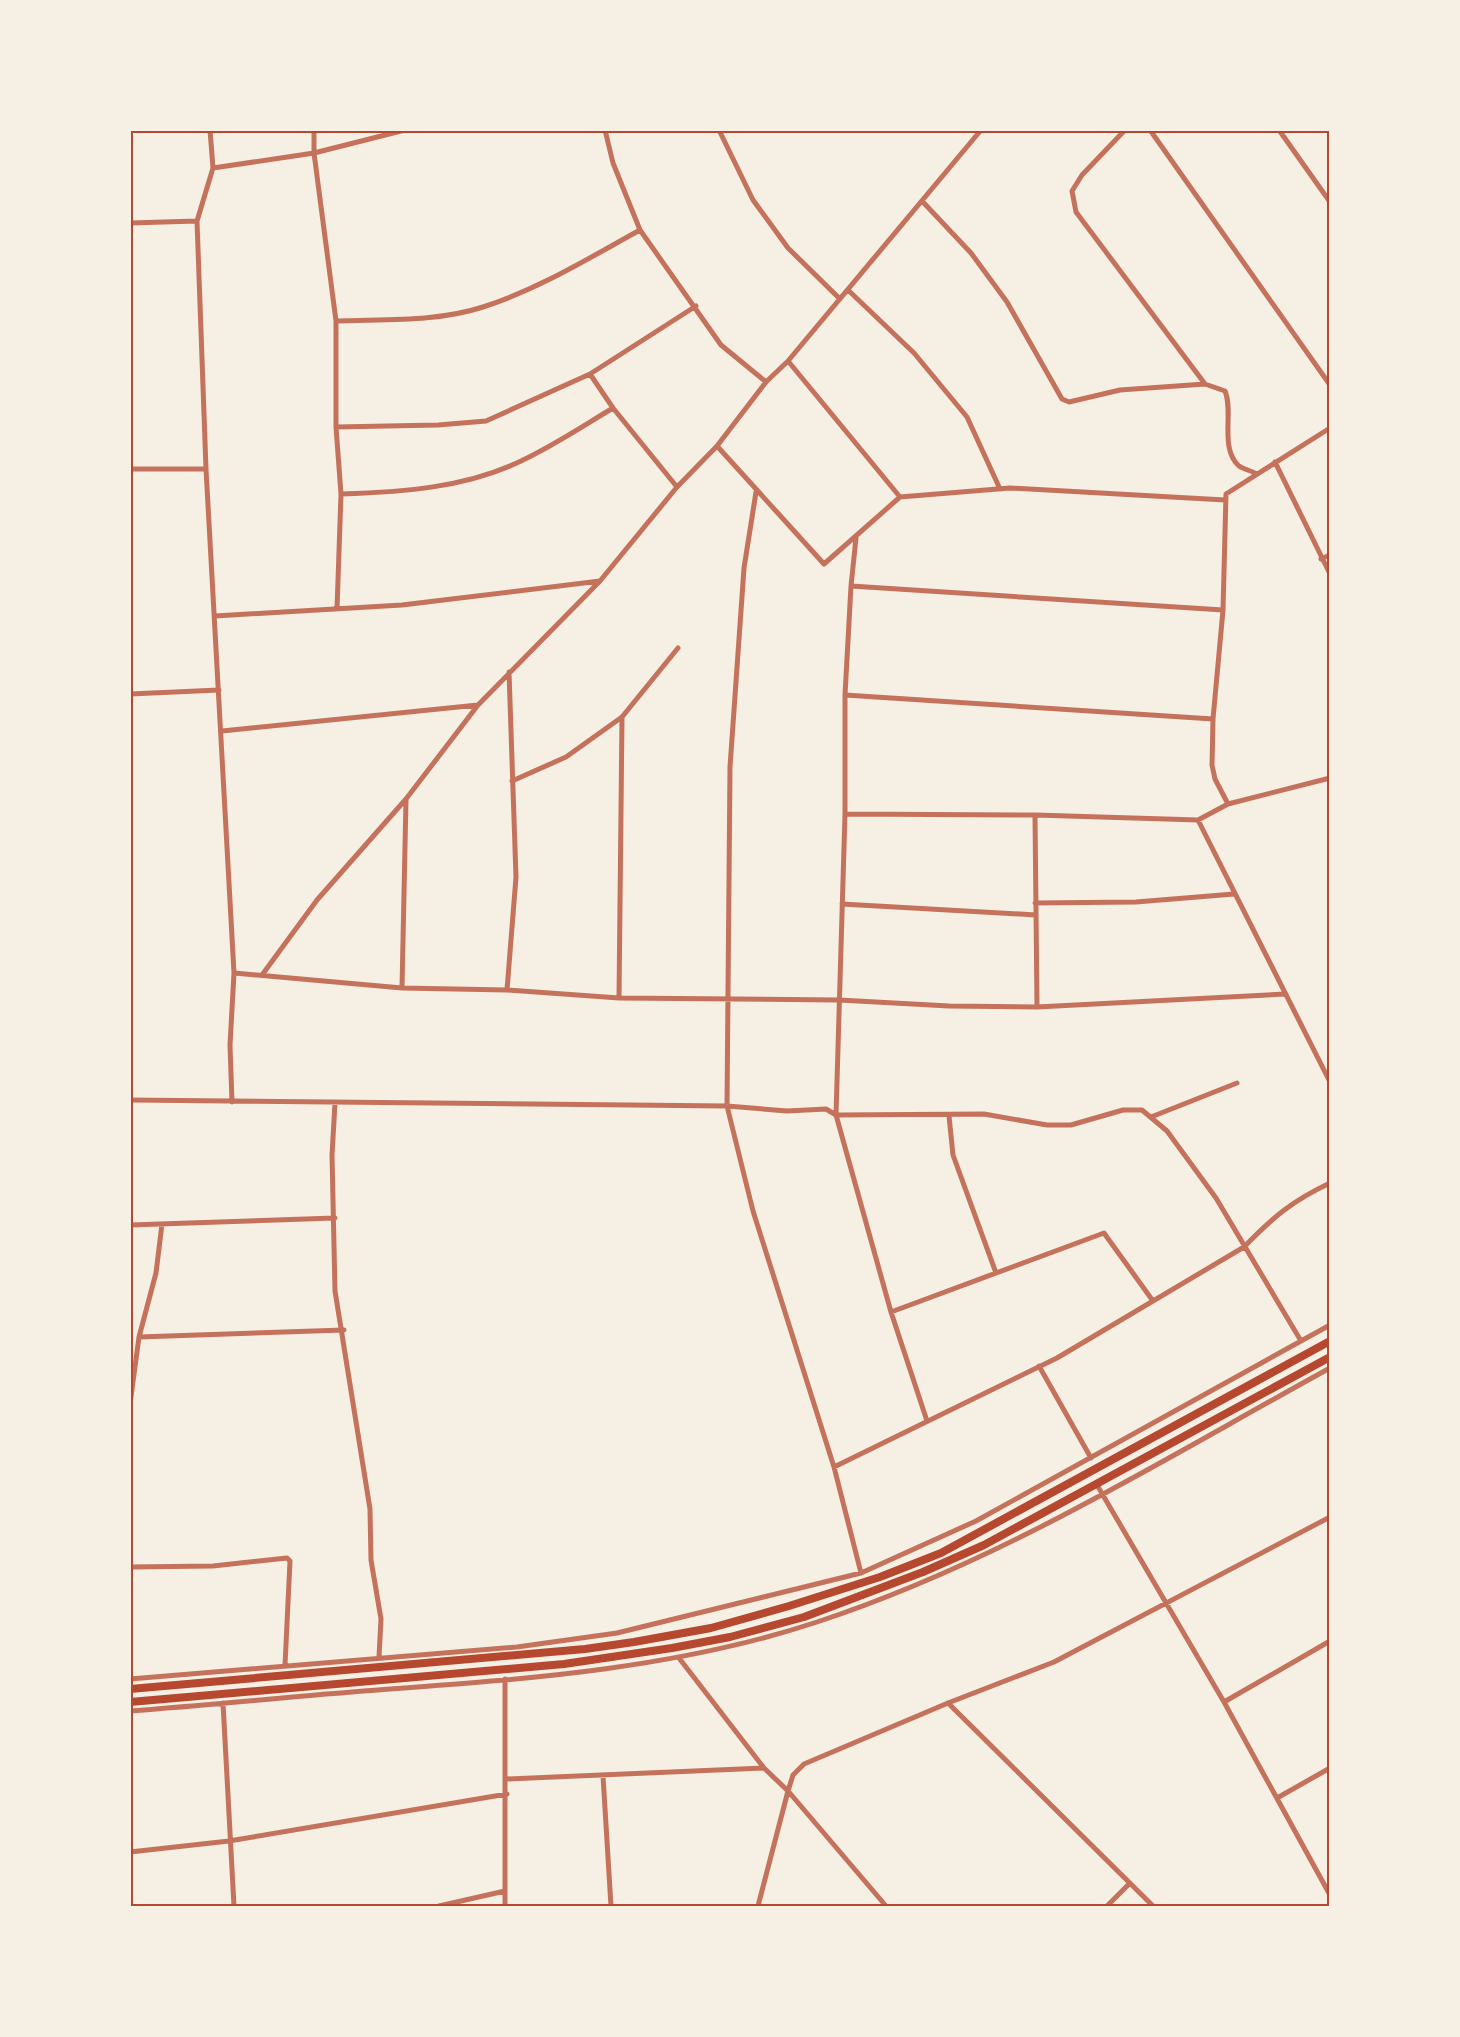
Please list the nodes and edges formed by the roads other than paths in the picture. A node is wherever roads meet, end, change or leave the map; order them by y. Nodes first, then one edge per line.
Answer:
1 (210, 130) edge
2 (314, 130) edge
3 (405, 130) edge
4 (605, 130) edge
5 (719, 130) edge
6 (981, 130) edge
7 (1125, 130) edge
8 (1150, 130) edge
9 (1279, 130) edge
10 (314, 153) junction
11 (213, 168) junction
12 (922, 201) junction
13 (1329, 202) edge
14 (198, 221) junction
15 (130, 223) edge
16 (640, 230) junction
17 (848, 290) junction
18 (840, 298) junction
19 (696, 306) junction
20 (336, 321) junction
21 (788, 361) junction
22 (590, 374) junction
23 (766, 382) junction
24 (1205, 384) junction
25 (1329, 385) edge
26 (613, 408) junction
27 (336, 427) junction
28 (1329, 428) edge
29 (717, 446) junction
30 (1275, 462) junction
31 (130, 469) edge
32 (206, 469) junction
33 (1257, 474) junction
34 (677, 487) junction
35 (1000, 489) junction
36 (756, 492) junction
37 (341, 494) junction
38 (900, 497) junction
39 (1225, 500) junction
40 (856, 538) junction
41 (1329, 555) edge
42 (1321, 559) junction
43 (1329, 574) edge
44 (600, 581) junction
45 (851, 586) junction
46 (337, 609) junction
47 (1223, 610) junction
48 (215, 616) junction
49 (678, 648) dead end
50 (509, 672) junction
51 (219, 690) junction
52 (130, 694) edge
53 (845, 695) junction
54 (478, 705) junction
55 (622, 717) junction
56 (1213, 719) junction
57 (222, 731) junction
58 (1329, 778) edge
59 (512, 781) junction
60 (406, 799) junction
61 (1228, 804) junction
62 (845, 814) junction
63 (1035, 815) junction
64 (1198, 820) junction
65 (1234, 894) junction
66 (1035, 903) junction
67 (842, 904) junction
68 (1036, 915) junction
69 (234, 973) junction
70 (262, 975) junction
71 (402, 987) junction
72 (507, 990) junction
73 (1286, 994) junction
74 (619, 998) junction
75 (729, 999) junction
76 (839, 1000) junction
77 (1037, 1007) junction
78 (1329, 1082) edge
79 (1238, 1083) dead end
80 (130, 1100) edge
81 (232, 1102) junction
82 (335, 1103) junction
83 (727, 1106) junction
84 (836, 1115) junction
85 (949, 1116) junction
86 (1151, 1117) junction
87 (1329, 1183) edge
88 (335, 1218) junction
89 (162, 1224) junction
90 (130, 1225) edge
91 (1244, 1246) junction
92 (996, 1273) junction
93 (1153, 1300) junction
94 (891, 1312) junction
95 (1329, 1325) edge
96 (344, 1330) junction
97 (139, 1337) junction
98 (1301, 1341) junction
99 (1329, 1341) edge
100 (1329, 1357) edge
101 (1040, 1366) junction
102 (1329, 1368) edge
103 (130, 1404) edge
104 (927, 1421) junction
105 (1091, 1458) junction
106 (834, 1467) junction
107 (1097, 1485) junction
108 (1103, 1496) junction
109 (1329, 1517) edge
110 (1000, 1523) junction
111 (1005, 1534) junction
112 (130, 1567) edge
113 (861, 1573) junction
114 (1166, 1605) junction
115 (1329, 1641) edge
116 (379, 1658) junction
117 (679, 1658) junction
118 (285, 1665) junction
119 (130, 1679) edge
120 (505, 1679) junction
121 (130, 1689) edge
122 (130, 1702) edge
123 (1224, 1702) junction
124 (223, 1703) junction
125 (948, 1703) junction
126 (130, 1711) edge
127 (764, 1768) junction
128 (1329, 1768) edge
129 (603, 1776) junction
130 (507, 1779) junction
131 (788, 1791) junction
132 (507, 1794) junction
133 (1277, 1798) junction
134 (229, 1841) junction
135 (130, 1852) edge
136 (1129, 1884) junction
137 (506, 1892) junction
138 (1329, 1893) edge
139 (234, 1906) edge
140 (439, 1906) edge
141 (505, 1906) edge
142 (610, 1906) edge
143 (758, 1906) edge
144 (886, 1906) edge
145 (1107, 1906) edge
146 (1153, 1906) edge

1 - 11 street
2 - 10 street
3 - 10 street
4 - 16 street
5 - 18 street
6 - 12 street
7 - 24 street
8 - 25 street
9 - 13 street
10 - 11 street
10 - 20 street
11 - 14 street
12 - 17 street
12 - 24 street
14 - 15 street
14 - 32 street
16 - 19 street
16 - 20 street
17 - 18 street
17 - 35 street
18 - 21 street
19 - 22 street
19 - 23 street
20 - 27 street
21 - 23 street
21 - 38 street
22 - 26 street
22 - 27 street
23 - 29 street
24 - 33 street
26 - 34 street
26 - 37 street
27 - 37 street
28 - 30 street
29 - 34 street
29 - 36 street
30 - 33 street
30 - 42 street
31 - 32 street
32 - 48 street
33 - 39 street
34 - 44 street
35 - 38 street
35 - 39 street
36 - 40 street
36 - 75 street
37 - 46 street
38 - 40 street
39 - 47 street
40 - 45 street
41 - 42 street
42 - 43 street
44 - 46 street
44 - 50 street
45 - 47 street
45 - 53 street
46 - 48 street
47 - 56 street
48 - 51 street
49 - 55 street
50 - 54 street
50 - 59 street
51 - 52 street
51 - 57 street
53 - 56 street
53 - 62 street
54 - 57 street
54 - 60 street
55 - 59 street
55 - 74 street
56 - 61 street
57 - 69 street
58 - 61 street
59 - 72 street
60 - 70 street
60 - 71 street
61 - 64 street
62 - 63 street
62 - 67 street
63 - 64 street
63 - 66 street
64 - 65 street
65 - 66 street
65 - 73 street
66 - 68 street
67 - 68 street
67 - 76 street
68 - 77 street
69 - 70 street
69 - 81 street
70 - 71 street
71 - 72 street
72 - 74 street
73 - 77 street
73 - 78 street
74 - 75 street
75 - 76 street
75 - 83 street
76 - 77 street
76 - 84 street
79 - 86 street
80 - 81 street
81 - 82 street
82 - 83 street
82 - 88 street
83 - 84 street
83 - 106 street
84 - 85 street
84 - 94 street
85 - 86 street
85 - 92 street
86 - 91 street
87 - 91 street
88 - 89 street
88 - 96 street
89 - 90 street
89 - 97 street
91 - 93 street
91 - 98 street
92 - 93 street
92 - 94 street
93 - 101 street
94 - 104 street
95 - 98 street
96 - 97 street
96 - 116 street
97 - 103 street
98 - 105 street
99 - 110 highway
100 - 107 highway
101 - 104 street
101 - 105 street
102 - 108 street
104 - 106 street
105 - 113 street
106 - 113 street
107 - 108 street
107 - 111 highway
108 - 114 street
108 - 117 street
109 - 114 street
110 - 111 highway
110 - 121 highway
111 - 122 highway
112 - 118 street
113 - 116 street
114 - 123 street
114 - 125 street
115 - 123 street
116 - 118 street
117 - 120 street
117 - 127 street
118 - 119 street
120 - 124 street
120 - 130 street
123 - 133 street
124 - 126 street
124 - 134 street
125 - 131 street
125 - 136 street
127 - 129 street
127 - 131 street
128 - 133 street
129 - 130 street
129 - 142 street
130 - 132 street
131 - 143 street
131 - 144 street
132 - 134 street
132 - 137 street
133 - 138 street
134 - 135 street
134 - 139 street
136 - 145 street
136 - 146 street
137 - 140 street
137 - 141 street

